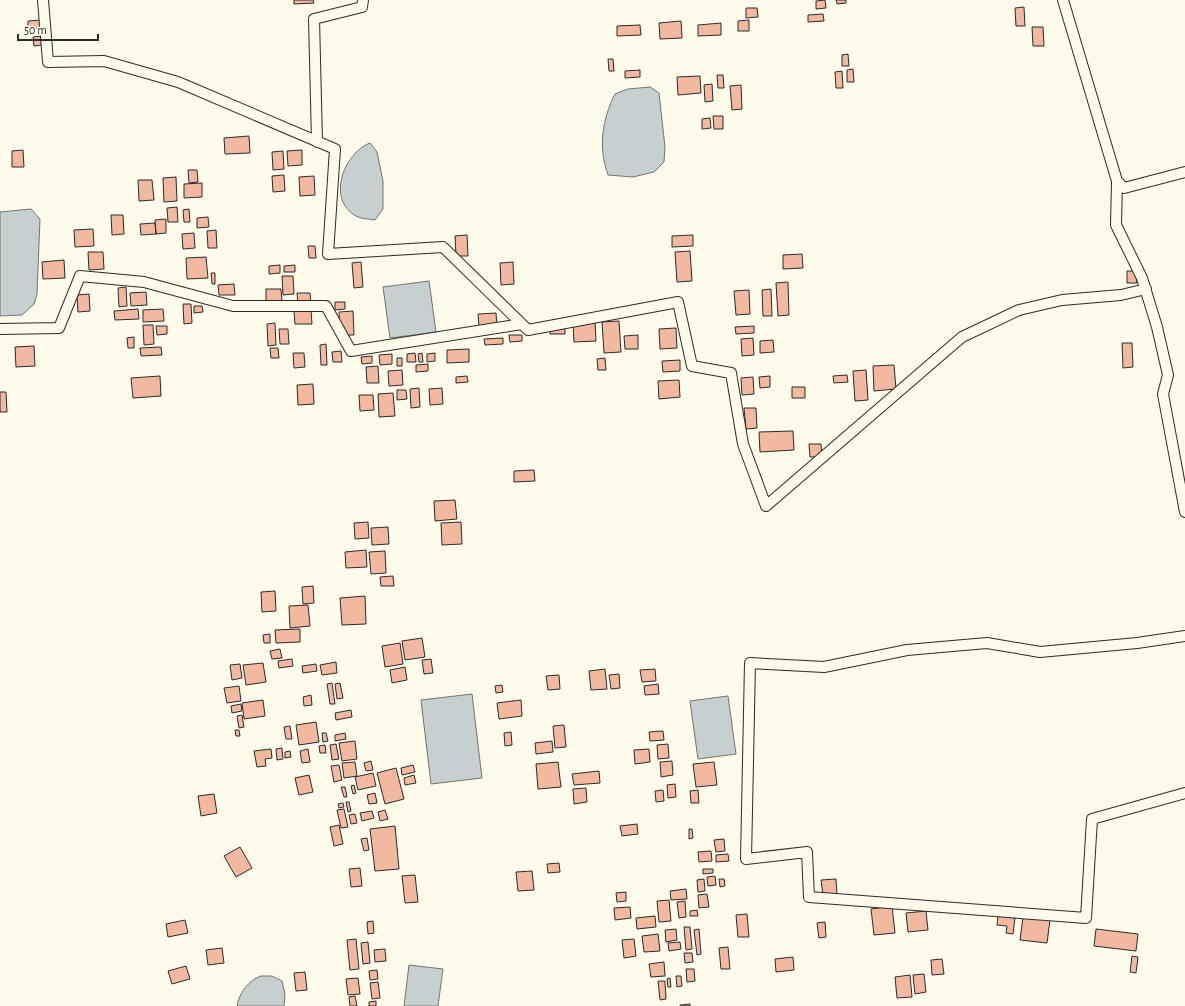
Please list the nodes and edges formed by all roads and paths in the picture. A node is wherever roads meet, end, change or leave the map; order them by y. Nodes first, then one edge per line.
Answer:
1 (43, 0) edge
2 (363, 0) edge
3 (1063, 0) edge
4 (317, 142) junction
5 (1185, 172) edge
6 (1117, 181) junction
7 (1146, 289) junction
8 (522, 324) junction
9 (0, 329) edge
10 (1185, 512) edge
11 (1185, 636) edge
12 (1185, 793) edge

1 - 4 street
2 - 4 street
3 - 6 street
4 - 8 street
5 - 6 street
6 - 7 street
7 - 8 street
7 - 10 street
8 - 9 street
11 - 12 street

